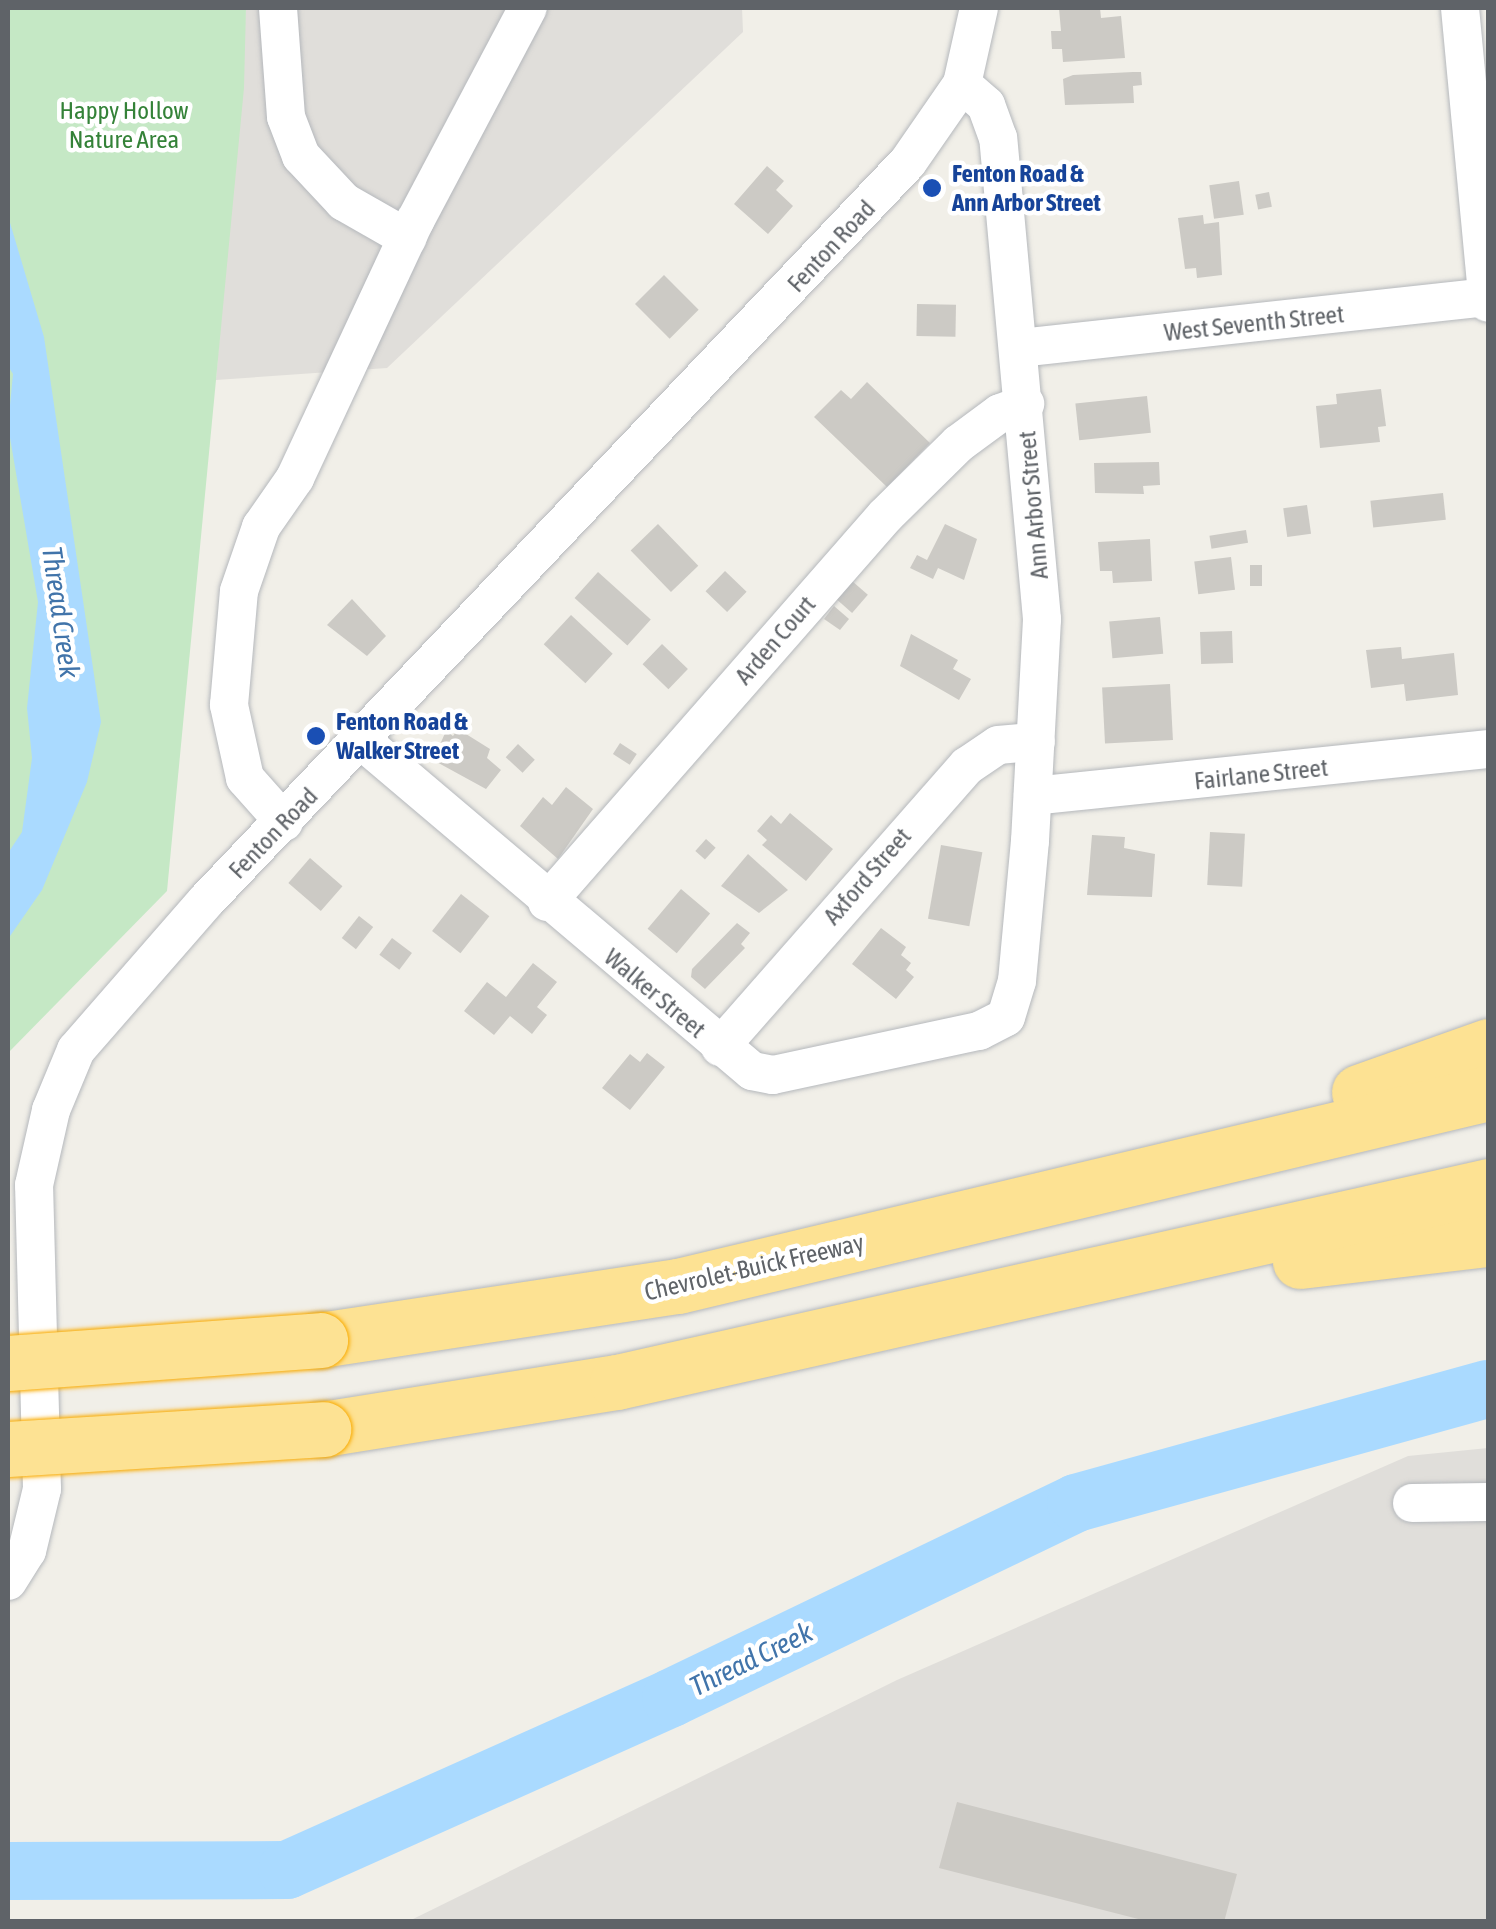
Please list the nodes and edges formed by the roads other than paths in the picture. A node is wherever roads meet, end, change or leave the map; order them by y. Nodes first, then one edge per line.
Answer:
1 (278, 8) edge
2 (528, 8) edge
3 (979, 8) edge
4 (1460, 8) edge
5 (962, 84) junction
6 (407, 238) junction
7 (1488, 299) edge
8 (1019, 348) junction
9 (1025, 404) junction
10 (361, 740) junction
11 (1036, 742) junction
12 (1488, 749) edge
13 (1033, 796) junction
14 (284, 822) junction
15 (547, 902) junction
16 (1006, 1016) joint
17 (1488, 1046) edge
18 (720, 1047) junction
19 (1488, 1093) edge
20 (1101, 1184) junction
21 (1488, 1186) edge
22 (1488, 1239) edge
23 (1044, 1291) junction
24 (8, 1362) edge
25 (8, 1449) edge
26 (1488, 1502) edge
27 (1412, 1504) dead end
28 (8, 1581) edge

1 - 6 street
2 - 6 street
3 - 5 street
4 - 7 street
5 - 8 street, Ann Arbor Street
5 - 10 street, Fenton Road
6 - 14 street
7 - 8 street, West Seventh Street
8 - 9 street, Ann Arbor Street
9 - 11 street, Ann Arbor Street
9 - 15 street, Arden Court
10 - 14 street, Fenton Road
10 - 15 street, Walker Street
11 - 13 street, Ann Arbor Street
11 - 18 street, Axford Street
12 - 13 street, Fairlane Street
13 - 16 street, Ann Arbor Street
14 - 28 street, Fenton Road
15 - 18 street, Walker Street
16 - 18 street, Walker Street
17 - 20 highway
19 - 20 highway, Chevrolet-Buick Freeway
20 - 24 highway, Chevrolet-Buick Freeway, bridge
21 - 23 highway
22 - 23 highway
23 - 25 highway, bridge
26 - 27 street

